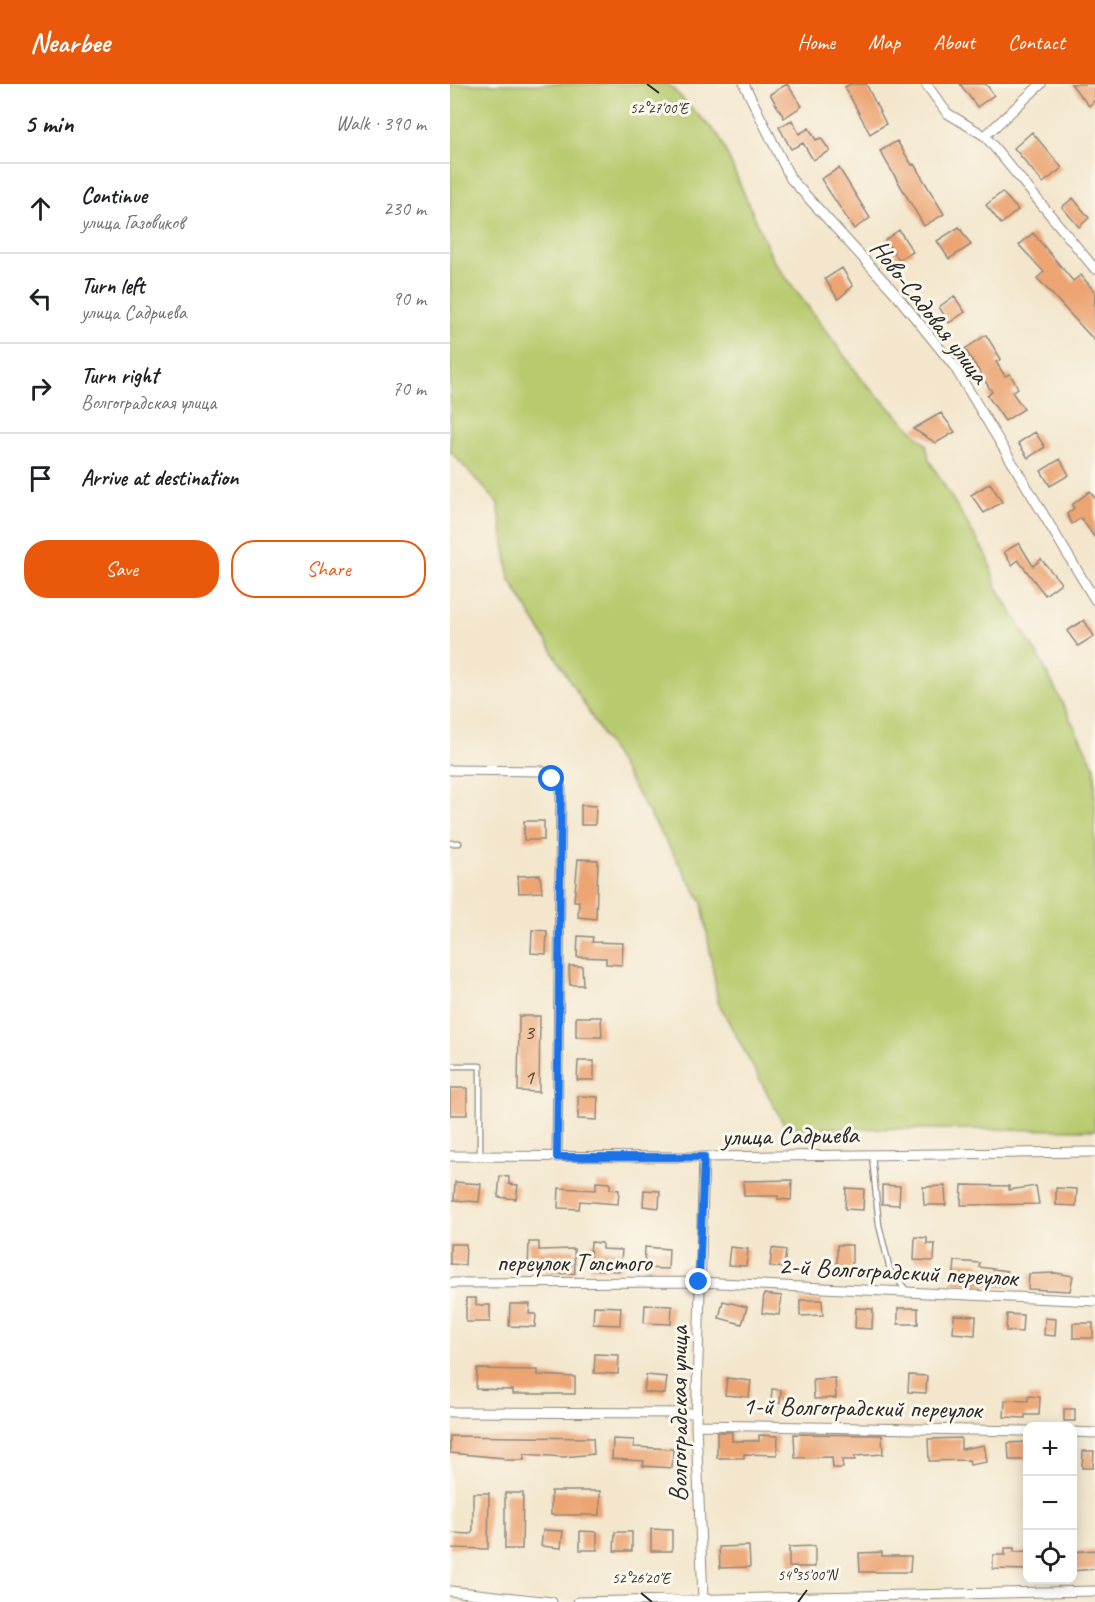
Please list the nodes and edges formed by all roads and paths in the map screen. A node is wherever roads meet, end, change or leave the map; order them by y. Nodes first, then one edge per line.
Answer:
1 (744, 84) edge
2 (926, 84) edge
3 (1041, 84) edge
4 (985, 136) junction
5 (1095, 269) edge
6 (1095, 600) edge
7 (450, 771) edge
8 (450, 843) edge
9 (459, 843) dead end
10 (450, 1066) edge
11 (1095, 1152) edge
12 (872, 1155) junction
13 (450, 1156) edge
14 (480, 1156) junction
15 (557, 1157) junction
16 (704, 1157) junction
17 (699, 1282) junction
18 (450, 1283) edge
19 (908, 1292) junction
20 (1095, 1301) edge
21 (450, 1412) edge
22 (696, 1413) junction
23 (696, 1425) junction
24 (1023, 1431) edge
25 (1077, 1432) edge
26 (1095, 1432) edge
27 (450, 1591) edge
28 (1095, 1591) edge
29 (703, 1599) junction
30 (832, 1599) edge
31 (552, 1602) edge
32 (578, 1602) edge

1 - 6 street, Ново-Садовая улица
2 - 4 street
3 - 4 street
4 - 5 street
7 - 15 street
8 - 9 lane
10 - 14 lane
11 - 12 street, улица Садриева
12 - 16 street, улица Садриева
12 - 19 lane
13 - 14 street, улица Садриева
14 - 15 street, улица Садриева
15 - 16 street, улица Садриева
16 - 17 street, Волгоградская улица
17 - 18 street, переулок Толстого
17 - 19 street, 2-й Волгоградский переулок
17 - 22 street, Волгоградская улица
19 - 20 street, 2-й Волгоградский переулок
21 - 22 street
22 - 23 street, Волгоградская улица
23 - 24 street, 1-й Волгоградский переулок
23 - 29 street, Волгоградская улица
25 - 26 street
27 - 31 street
28 - 30 street
29 - 30 street
29 - 32 street

